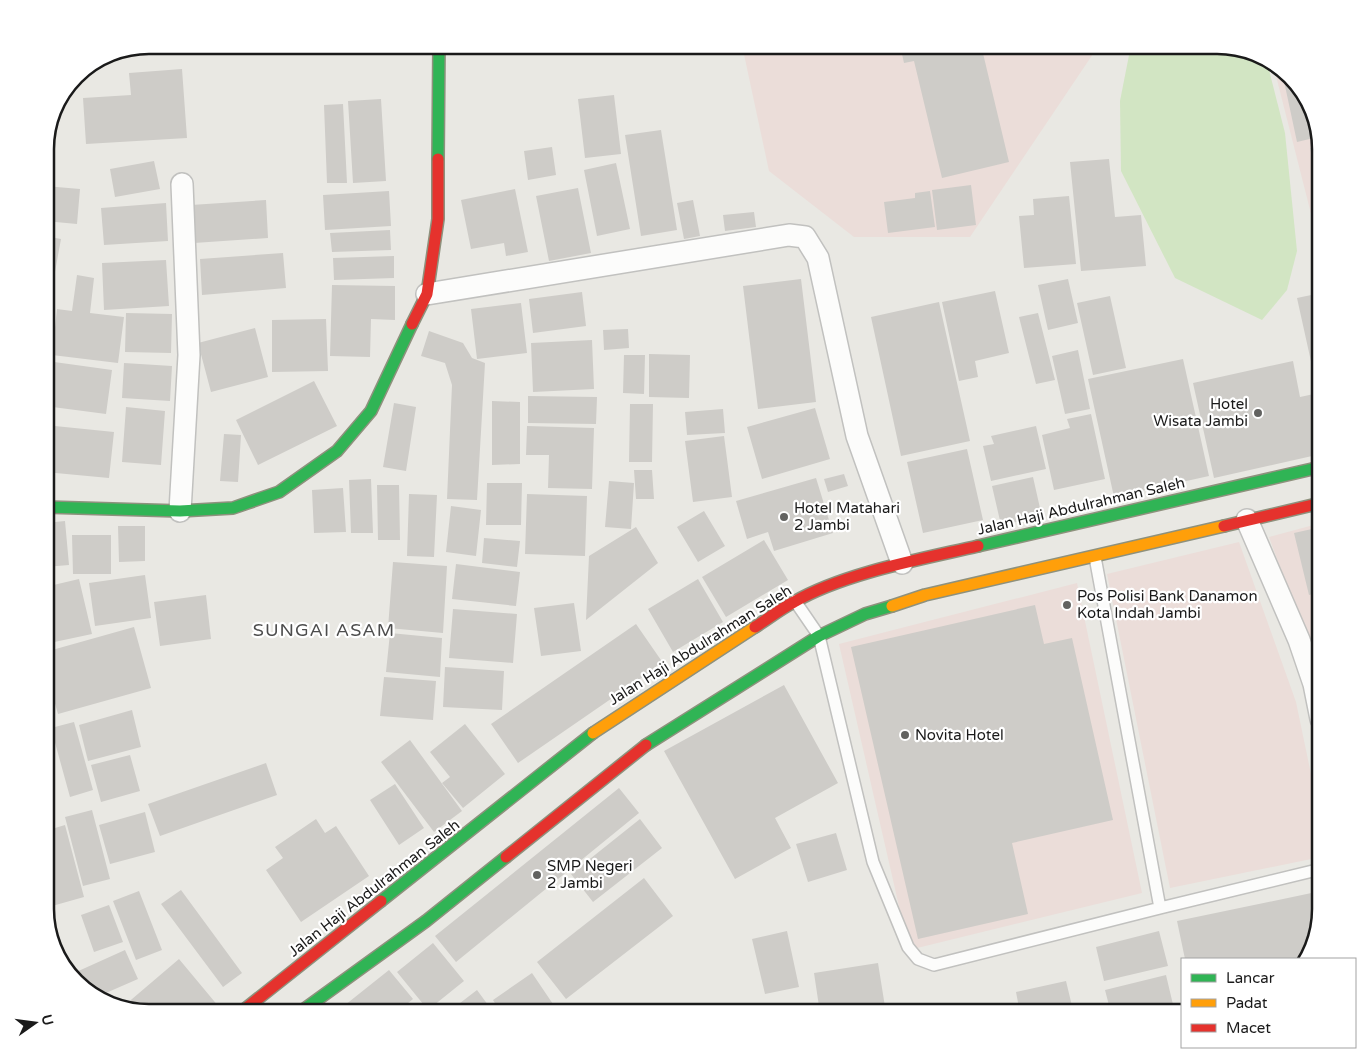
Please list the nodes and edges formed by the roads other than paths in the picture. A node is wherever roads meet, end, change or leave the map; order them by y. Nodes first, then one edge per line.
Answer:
1 (439, 54) edge
2 (182, 184) dead end
3 (427, 294) junction
4 (1312, 468) edge
5 (1312, 505) edge
6 (54, 507) edge
7 (180, 511) junction
8 (1247, 520) junction
9 (1094, 557) junction
10 (902, 563) junction
11 (794, 601) junction
12 (819, 636) junction
13 (1312, 671) edge
14 (1312, 871) edge
15 (1160, 908) junction
16 (251, 1004) edge
17 (311, 1004) edge

1 - 3 main road
2 - 7 street
3 - 7 main road
3 - 10 street
4 - 10 main road, Jalan Haji Abdulrahman Saleh
5 - 8 main road
6 - 7 main road
8 - 9 main road
8 - 13 street
9 - 12 main road
9 - 15 lane
10 - 11 main road, Jalan Haji Abdulrahman Saleh
11 - 12 lane
11 - 16 main road, Jalan Haji Abdulrahman Saleh
12 - 15 lane
12 - 17 main road
14 - 15 lane

